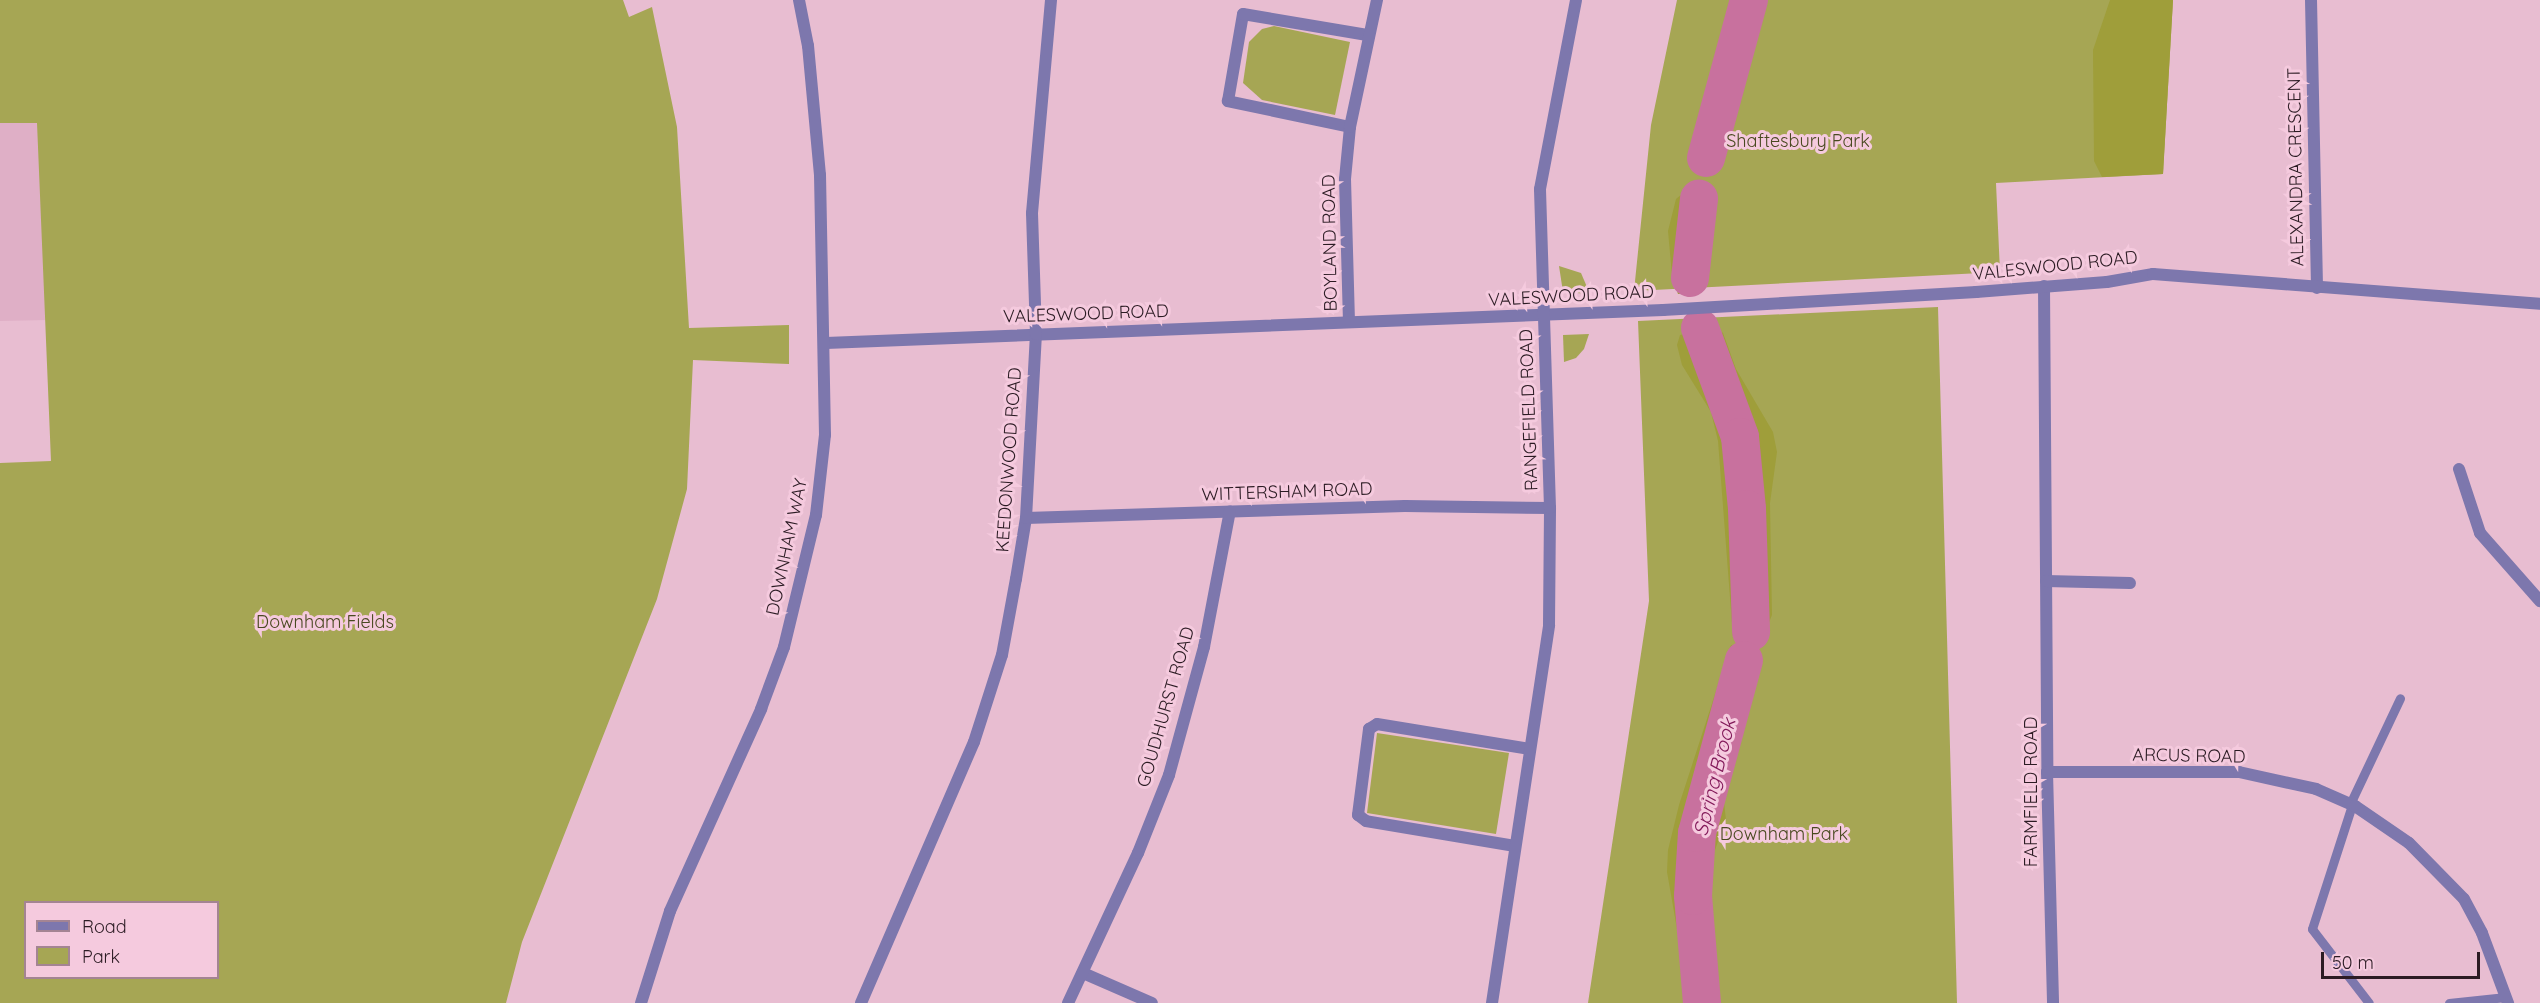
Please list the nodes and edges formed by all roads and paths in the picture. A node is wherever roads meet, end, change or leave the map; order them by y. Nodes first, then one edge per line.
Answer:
1 (799, 0) edge
2 (1051, 0) edge
3 (1377, 0) edge
4 (1576, 0) edge
5 (2311, 0) edge
6 (1367, 35) junction
7 (1350, 127) junction
8 (2044, 286) junction
9 (2317, 288) junction
10 (2540, 304) edge
11 (1543, 315) junction
12 (1349, 322) junction
13 (1036, 334) junction
14 (826, 343) junction
15 (2459, 469) dead end
16 (1550, 508) junction
17 (1230, 511) junction
18 (1026, 518) junction
19 (2046, 581) junction
20 (2130, 583) dead end
21 (2540, 601) edge
22 (2400, 698) dead end
23 (1529, 749) junction
24 (2047, 772) junction
25 (2351, 804) junction
26 (1515, 846) junction
27 (1083, 973) junction
28 (2507, 1000) edge
29 (640, 1003) edge
30 (861, 1003) edge
31 (1068, 1003) edge
32 (1152, 1003) edge
33 (1492, 1003) edge
34 (2053, 1003) edge
35 (2369, 1003) edge
36 (2450, 1003) edge

1 - 14 street, DOWNHAM WAY
2 - 13 street, KEEDONWOOD ROAD
3 - 6 street, BOYLAND ROAD
4 - 11 street, RANGEFIELD ROAD
5 - 9 street, ALEXANDRA CRESCENT
6 - 7 street, BOYLAND ROAD
6 - 7 street
7 - 12 street, BOYLAND ROAD
8 - 9 street, VALESWOOD ROAD
8 - 11 street, VALESWOOD ROAD
8 - 19 street, FARMFIELD ROAD
9 - 10 street, ALEXANDRA CRESCENT
11 - 12 street, VALESWOOD ROAD
11 - 16 street, RANGEFIELD ROAD
12 - 13 street, VALESWOOD ROAD
13 - 14 street, VALESWOOD ROAD
13 - 18 street, KEEDONWOOD ROAD
14 - 29 street, DOWNHAM WAY
15 - 21 street
16 - 17 street, WITTERSHAM ROAD
16 - 23 street, RANGEFIELD ROAD
17 - 18 street, WITTERSHAM ROAD
17 - 27 street, GOUDHURST ROAD
18 - 30 street, KEEDONWOOD ROAD
19 - 20 street
19 - 24 street, FARMFIELD ROAD
22 - 25 lane
23 - 26 street, RANGEFIELD ROAD
23 - 26 street
24 - 25 street, ARCUS ROAD
24 - 34 street, FARMFIELD ROAD
25 - 28 street, ARCUS ROAD
25 - 35 lane
26 - 33 street, RANGEFIELD ROAD
27 - 31 street, GOUDHURST ROAD
27 - 32 street
28 - 36 lane

